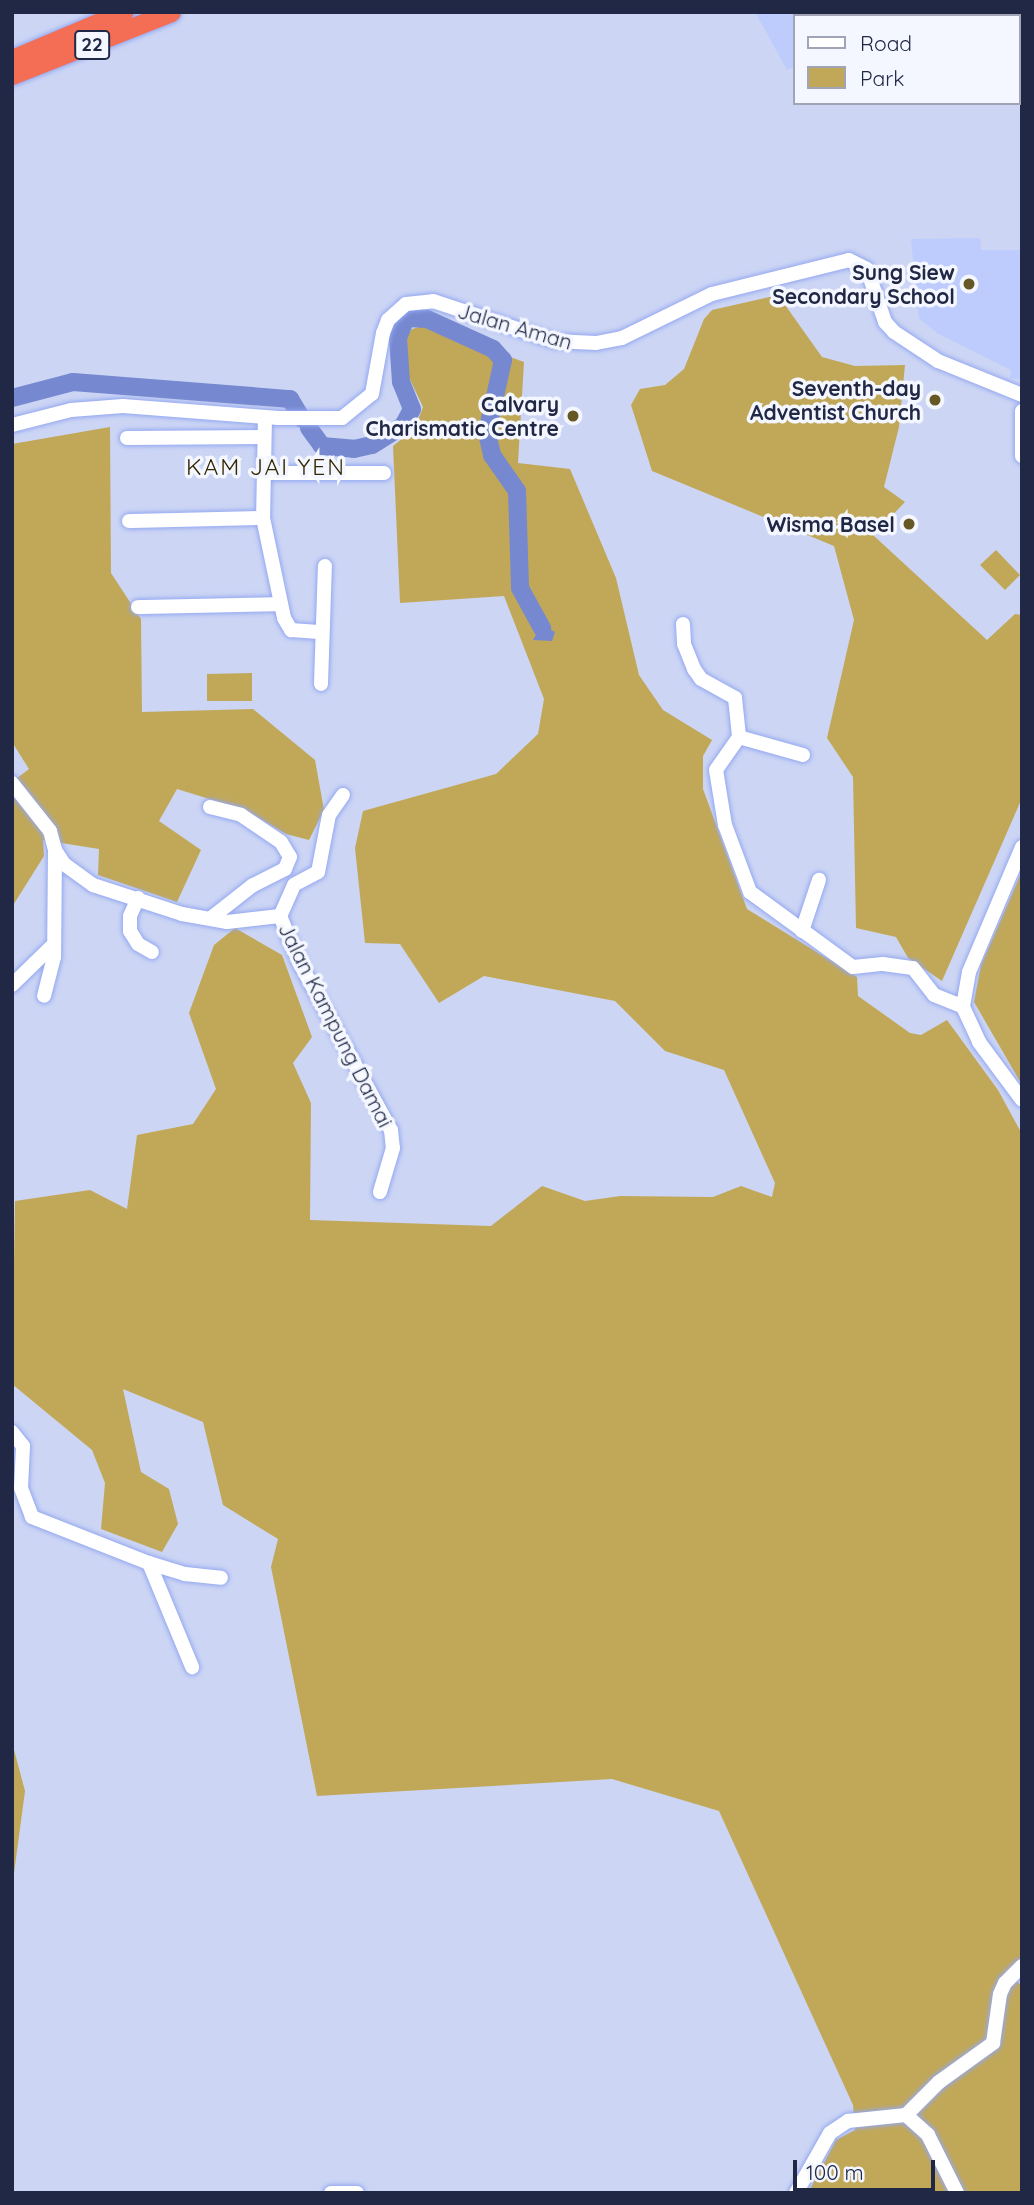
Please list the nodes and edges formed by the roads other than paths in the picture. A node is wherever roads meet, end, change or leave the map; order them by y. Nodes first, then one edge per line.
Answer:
1 (123, 12) edge
2 (171, 12) edge
3 (12, 59) edge
4 (12, 75) edge
5 (1022, 395) edge
6 (1022, 411) edge
7 (265, 417) junction
8 (12, 425) edge
9 (127, 438) dead end
10 (264, 438) junction
11 (1022, 456) edge
12 (265, 473) junction
13 (384, 473) dead end
14 (263, 518) junction
15 (129, 521) dead end
16 (325, 566) dead end
17 (280, 604) junction
18 (138, 607) dead end
19 (683, 624) dead end
20 (323, 632) junction
21 (321, 684) dead end
22 (739, 737) junction
23 (803, 755) dead end
24 (12, 783) edge
25 (343, 796) dead end
26 (210, 807) dead end
27 (1022, 847) edge
28 (55, 850) junction
29 (819, 880) dead end
30 (138, 898) junction
31 (281, 916) junction
32 (211, 918) junction
33 (803, 931) junction
34 (52, 946) junction
35 (152, 952) dead end
36 (12, 985) edge
37 (44, 996) dead end
38 (963, 1007) junction
39 (1022, 1100) edge
40 (380, 1192) dead end
41 (12, 1432) edge
42 (149, 1563) junction
43 (221, 1578) dead end
44 (192, 1667) dead end
45 (1022, 1966) edge
46 (906, 2115) junction
47 (331, 2193) edge
48 (357, 2193) edge
49 (796, 2193) edge
50 (957, 2193) edge

1 - 3 highway, 22
2 - 4 highway, 22
5 - 7 street, Jalan Aman
6 - 11 street
7 - 8 street, Jalan Aman
7 - 10 street
9 - 10 street
10 - 12 street
12 - 13 street
12 - 14 street
14 - 15 street
14 - 17 street
16 - 20 street
17 - 18 street
17 - 20 street
19 - 22 street
20 - 21 street
22 - 23 street
22 - 33 street
24 - 28 street
25 - 31 street, Jalan Kampung Damai
26 - 32 street
27 - 38 street
28 - 30 street
28 - 34 street
29 - 33 street
30 - 32 street
30 - 35 street
31 - 32 street
31 - 40 street, Jalan Kampung Damai
33 - 38 street
34 - 36 street
34 - 37 street
38 - 39 street
41 - 42 street
42 - 43 street
42 - 44 street
45 - 46 street
46 - 49 street
46 - 50 street
47 - 48 street

